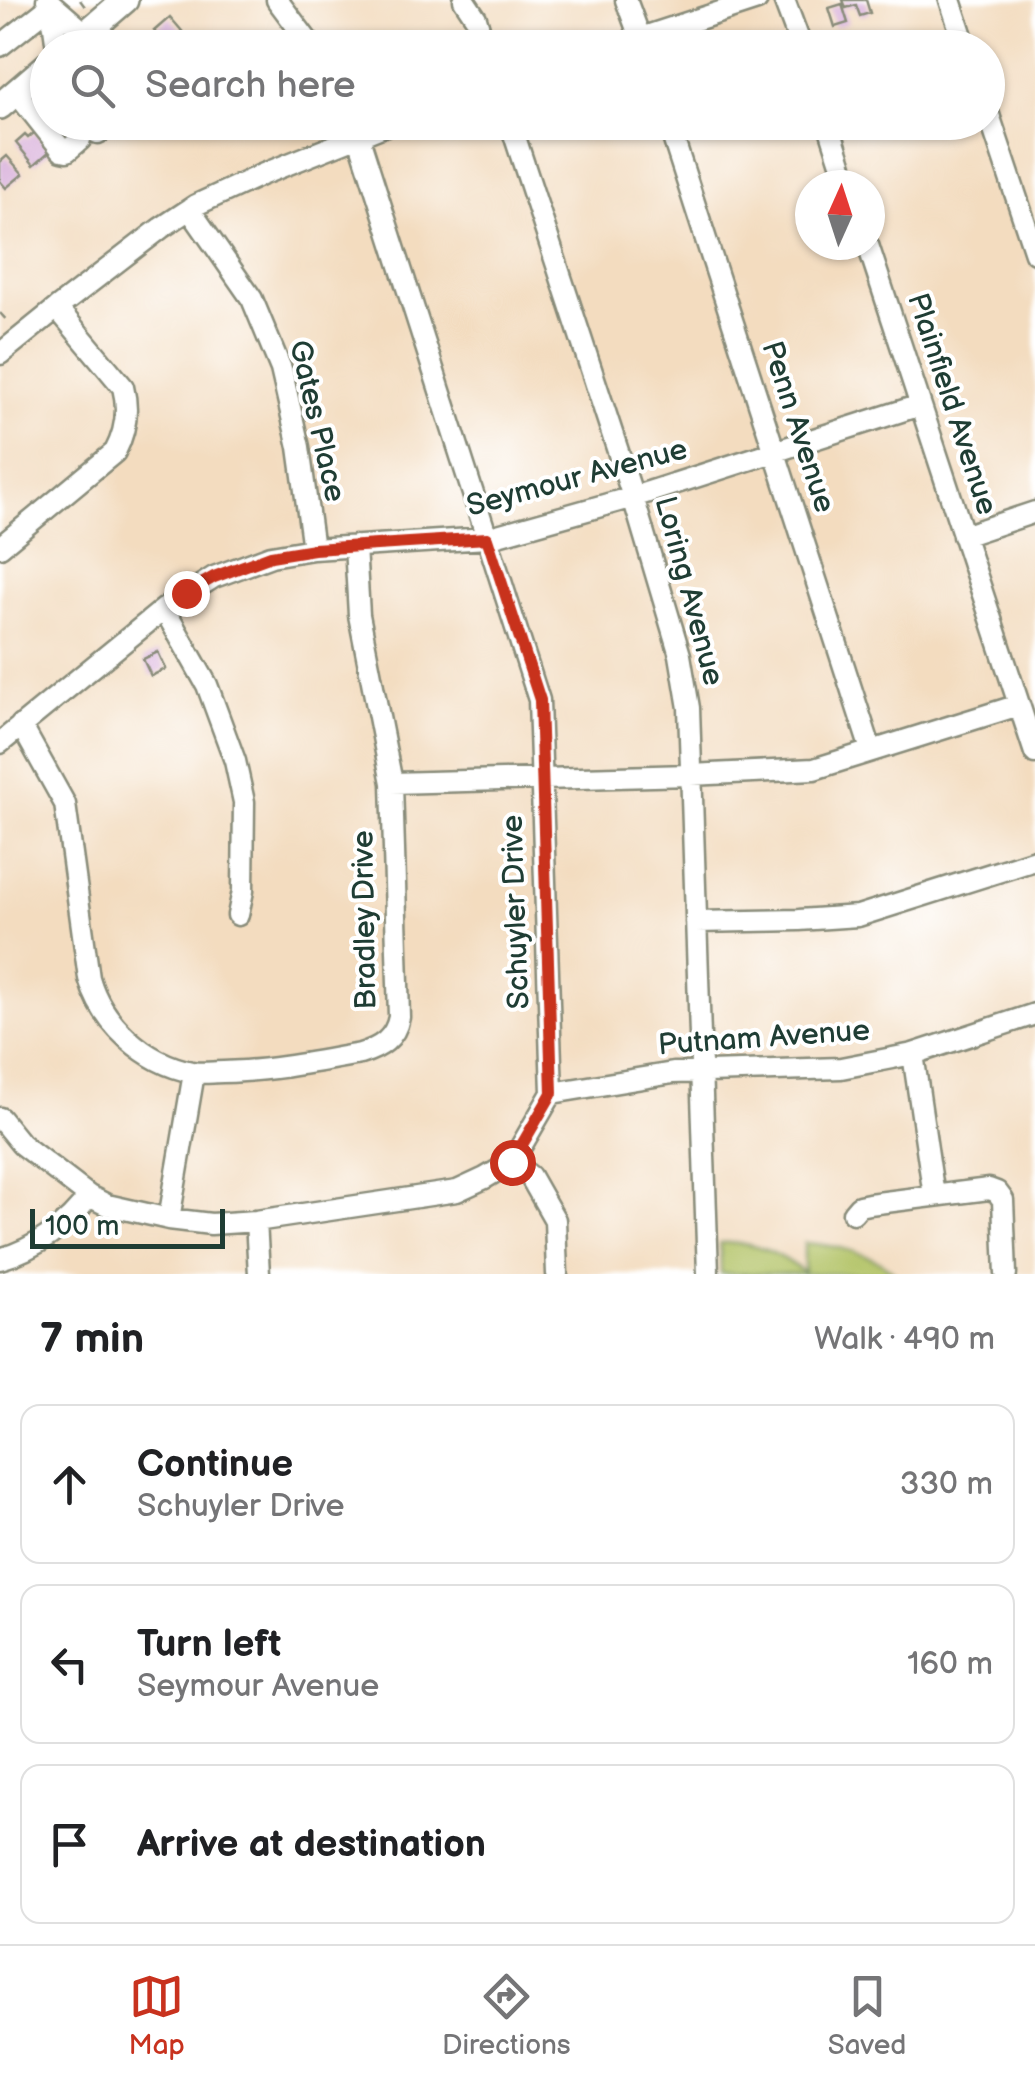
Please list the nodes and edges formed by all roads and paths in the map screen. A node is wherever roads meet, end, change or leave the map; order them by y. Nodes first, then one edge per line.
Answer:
1 (80, 0) edge
2 (124, 0) edge
3 (277, 0) edge
4 (464, 0) edge
5 (626, 0) edge
6 (757, 0) edge
7 (784, 0) edge
8 (950, 0) edge
9 (49, 3) edge
10 (72, 30) edge
11 (73, 30) edge
12 (78, 30) edge
13 (85, 30) edge
14 (300, 30) edge
15 (480, 30) edge
16 (637, 30) edge
17 (677, 30) edge
18 (795, 30) edge
19 (960, 30) edge
20 (0, 46) edge
21 (30, 83) edge
22 (8, 99) edge
23 (30, 120) edge
24 (51, 140) edge
25 (75, 140) edge
26 (334, 140) edge
27 (360, 140) edge
28 (516, 140) edge
29 (674, 140) edge
30 (834, 140) edge
31 (997, 140) edge
32 (843, 170) edge
33 (190, 210) junction
34 (1035, 252) edge
35 (873, 260) edge
36 (57, 308) junction
37 (0, 313) edge
38 (13, 329) dead end
39 (0, 354) edge
40 (920, 405) junction
41 (774, 452) junction
42 (633, 498) junction
43 (1035, 512) edge
44 (963, 536) junction
45 (487, 538) junction
46 (355, 546) junction
47 (0, 548) edge
48 (314, 549) junction
49 (164, 609) junction
50 (1019, 705) junction
51 (21, 725) junction
52 (0, 743) edge
53 (871, 750) junction
54 (1035, 754) edge
55 (690, 775) junction
56 (541, 780) junction
57 (392, 783) junction
58 (1035, 860) edge
59 (238, 915) dead end
60 (696, 922) junction
61 (1035, 1014) edge
62 (913, 1054) junction
63 (194, 1073) junction
64 (702, 1074) junction
65 (552, 1093) junction
66 (0, 1118) edge
67 (512, 1162) junction
68 (89, 1196) junction
69 (934, 1196) junction
70 (854, 1213) dead end
71 (169, 1219) junction
72 (256, 1221) junction
73 (0, 1259) edge
74 (259, 1274) edge
75 (557, 1274) edge
76 (708, 1274) edge
77 (1006, 1274) edge

1 - 12 path
2 - 13 main road
3 - 14 street
4 - 15 street
5 - 16 street
6 - 17 street
7 - 18 street
8 - 19 street
9 - 10 street
9 - 11 street
9 - 20 street
21 - 22 main road
22 - 23 street
24 - 25 street
26 - 33 street
27 - 45 street, Schuyler Drive
28 - 42 street, Loring Avenue
29 - 41 street, Penn Avenue
30 - 32 street
31 - 34 street
33 - 36 street
33 - 48 street, Gates Place
35 - 40 street, Plainfield Avenue
36 - 39 street
36 - 47 street
37 - 38 path
40 - 41 street, Seymour Avenue
40 - 44 street, Plainfield Avenue
41 - 42 street, Seymour Avenue
41 - 53 street, Penn Avenue
42 - 45 street, Seymour Avenue
42 - 55 street, Loring Avenue
43 - 44 street
44 - 50 street, Plainfield Avenue
45 - 46 street, Seymour Avenue
45 - 56 street, Schuyler Drive
46 - 48 street, Seymour Avenue
46 - 57 street, Bradley Drive
48 - 49 street, Seymour Avenue
49 - 51 street, Seymour Avenue
49 - 59 street
50 - 53 street
50 - 54 street, Plainfield Avenue
51 - 52 street, Seymour Avenue
51 - 63 street, Bradley Drive
53 - 55 street
55 - 56 street
55 - 60 street, Loring Avenue
56 - 57 street
56 - 65 street, Schuyler Drive
57 - 63 street, Bradley Drive
58 - 60 street
60 - 64 street, Loring Avenue
61 - 62 street, Putnam Avenue
62 - 64 street, Putnam Avenue
62 - 69 street
63 - 71 street
64 - 65 street, Putnam Avenue
64 - 76 street, Loring Avenue
65 - 67 street
66 - 68 street
67 - 72 street
67 - 75 street
68 - 71 street
68 - 73 street
69 - 70 street
69 - 77 street
71 - 72 street
72 - 74 street

